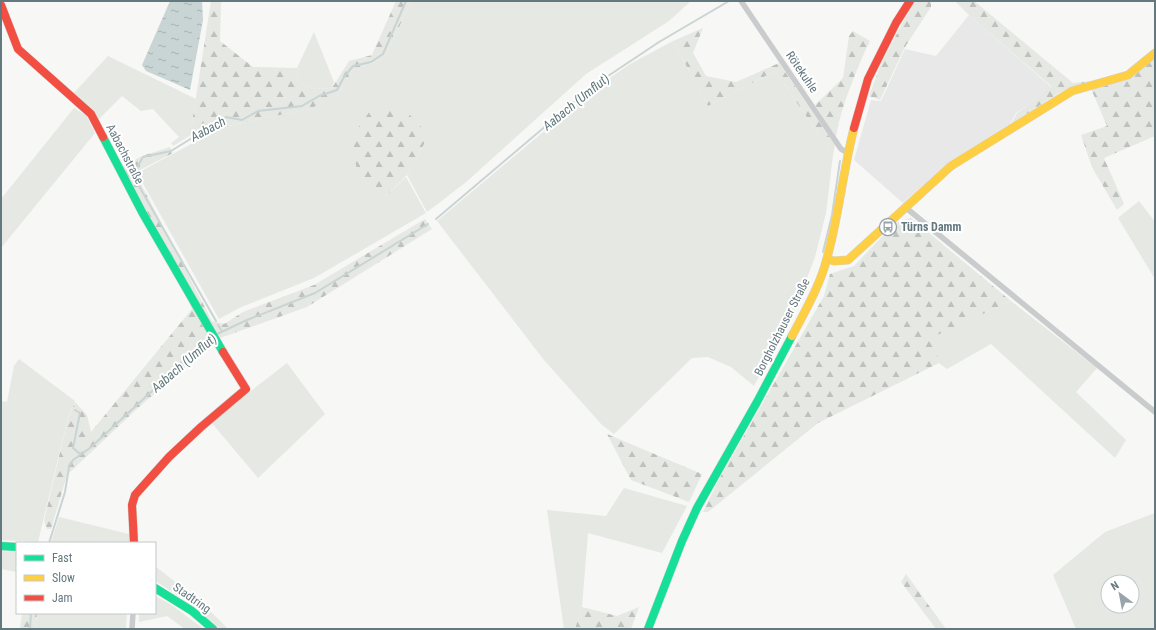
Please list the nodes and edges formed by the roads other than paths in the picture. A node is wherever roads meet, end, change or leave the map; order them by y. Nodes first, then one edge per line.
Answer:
1 (741, 1) edge
2 (910, 1) edge
3 (1, 5) edge
4 (1155, 53) edge
5 (848, 153) junction
6 (905, 208) junction
7 (827, 259) junction
8 (1155, 412) edge
9 (134, 542) edge
10 (1, 546) edge
11 (16, 547) edge
12 (156, 589) edge
13 (133, 614) edge
14 (132, 629) edge
15 (213, 629) edge
16 (648, 629) edge

1 - 5 street, Rötekuhle
2 - 5 street, Borgholzhauser Straße
3 - 9 street, Aabachstraße
4 - 6 street
5 - 7 street, Borgholzhauser Straße
6 - 7 street
6 - 8 street
7 - 16 street, Borgholzhauser Straße
10 - 11 street
12 - 15 street, Stadtring
13 - 14 street

